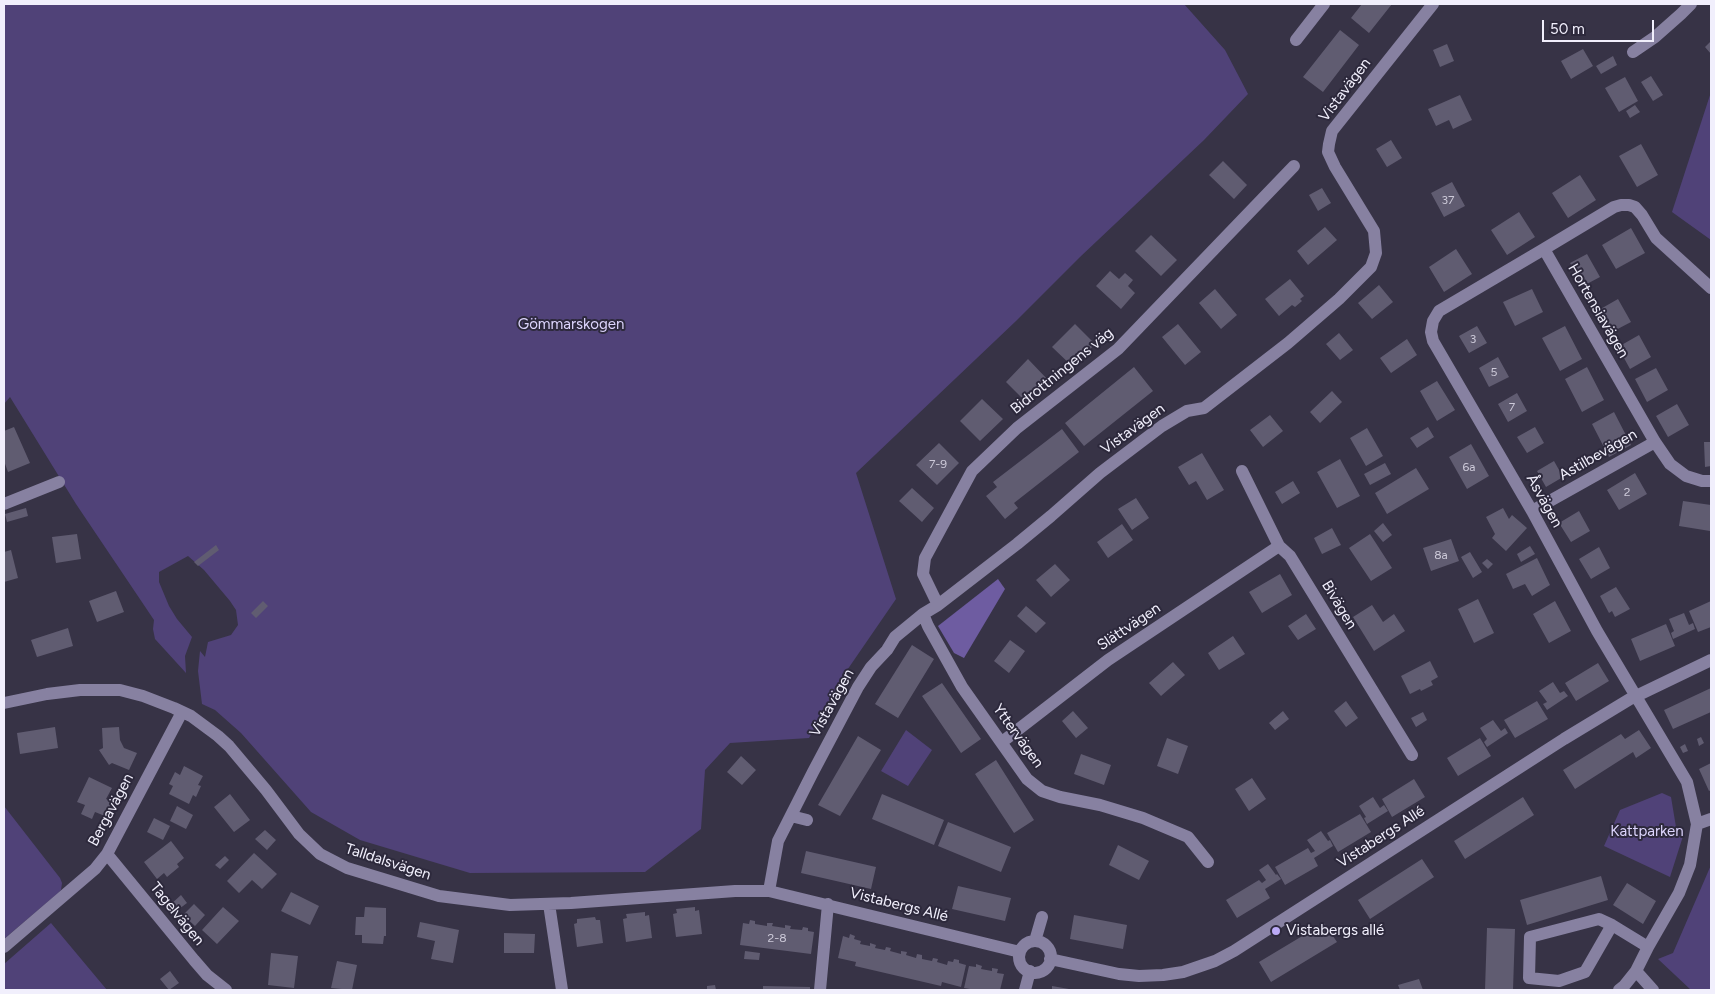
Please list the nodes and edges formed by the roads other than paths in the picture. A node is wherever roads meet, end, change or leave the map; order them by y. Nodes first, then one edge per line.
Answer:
1 (1324, 4) edge
2 (1432, 4) edge
3 (1690, 4) edge
4 (1296, 40) dead end
5 (1633, 52) dead end
6 (1294, 166) dead end
7 (1544, 249) junction
8 (1711, 288) edge
9 (1655, 442) junction
10 (1242, 471) dead end
11 (1711, 481) edge
12 (59, 482) dead end
13 (4, 504) edge
14 (1532, 511) junction
15 (1279, 546) junction
16 (938, 605) junction
17 (923, 614) junction
18 (1711, 660) edge
19 (1636, 696) junction
20 (4, 703) edge
21 (182, 712) junction
22 (1002, 742) junction
23 (1412, 755) dead end
24 (791, 816) junction
25 (1711, 818) edge
26 (807, 820) dead end
27 (1697, 824) junction
28 (107, 854) junction
29 (1208, 862) dead end
30 (769, 891) junction
31 (549, 904) junction
32 (828, 904) junction
33 (1042, 916) dead end
34 (1612, 926) junction
35 (1035, 941) junction
36 (4, 947) edge
37 (1648, 947) junction
38 (1020, 952) junction
39 (1050, 959) junction
40 (1030, 972) junction
41 (1636, 972) junction
42 (226, 990) edge
43 (562, 990) edge
44 (820, 990) edge
45 (1025, 990) edge
46 (1619, 990) edge
47 (1653, 990) edge

1 - 4 street
2 - 16 street, Vistavägen
3 - 5 street
6 - 16 street, Bidrottningens väg
7 - 8 street
7 - 9 street, Hortensiavägen
7 - 14 street, Åsvägen
9 - 11 street, Hortensiavägen
9 - 14 street, Astilbevägen
10 - 15 street, Bivägen
12 - 13 street
14 - 19 street, Åsvägen
15 - 22 street, Slättvägen
15 - 23 street, Bivägen
16 - 17 street, Vistavägen
17 - 22 street, Yttervägen
17 - 24 street, Vistavägen
18 - 19 street, Vistabergs Allé
19 - 27 street, Åsvägen
19 - 39 street, Vistabergs Allé
20 - 21 street, Talldalsvägen
21 - 28 street, Bergavägen
21 - 31 street, Talldalsvägen
22 - 29 street, Yttervägen
24 - 26 street
24 - 30 street, Vistavägen
25 - 27 street
27 - 37 street
28 - 36 street, Bergavägen
28 - 42 street, Tagelvägen
30 - 31 street, Talldalsvägen
30 - 32 street, Vistabergs Allé
31 - 43 street
32 - 38 street, Vistabergs Allé
32 - 44 street
33 - 35 street
34 - 34 street
34 - 37 street
35 - 38 street
35 - 39 street
37 - 41 street
38 - 40 street
39 - 40 street
40 - 45 street
41 - 46 street
41 - 47 street

